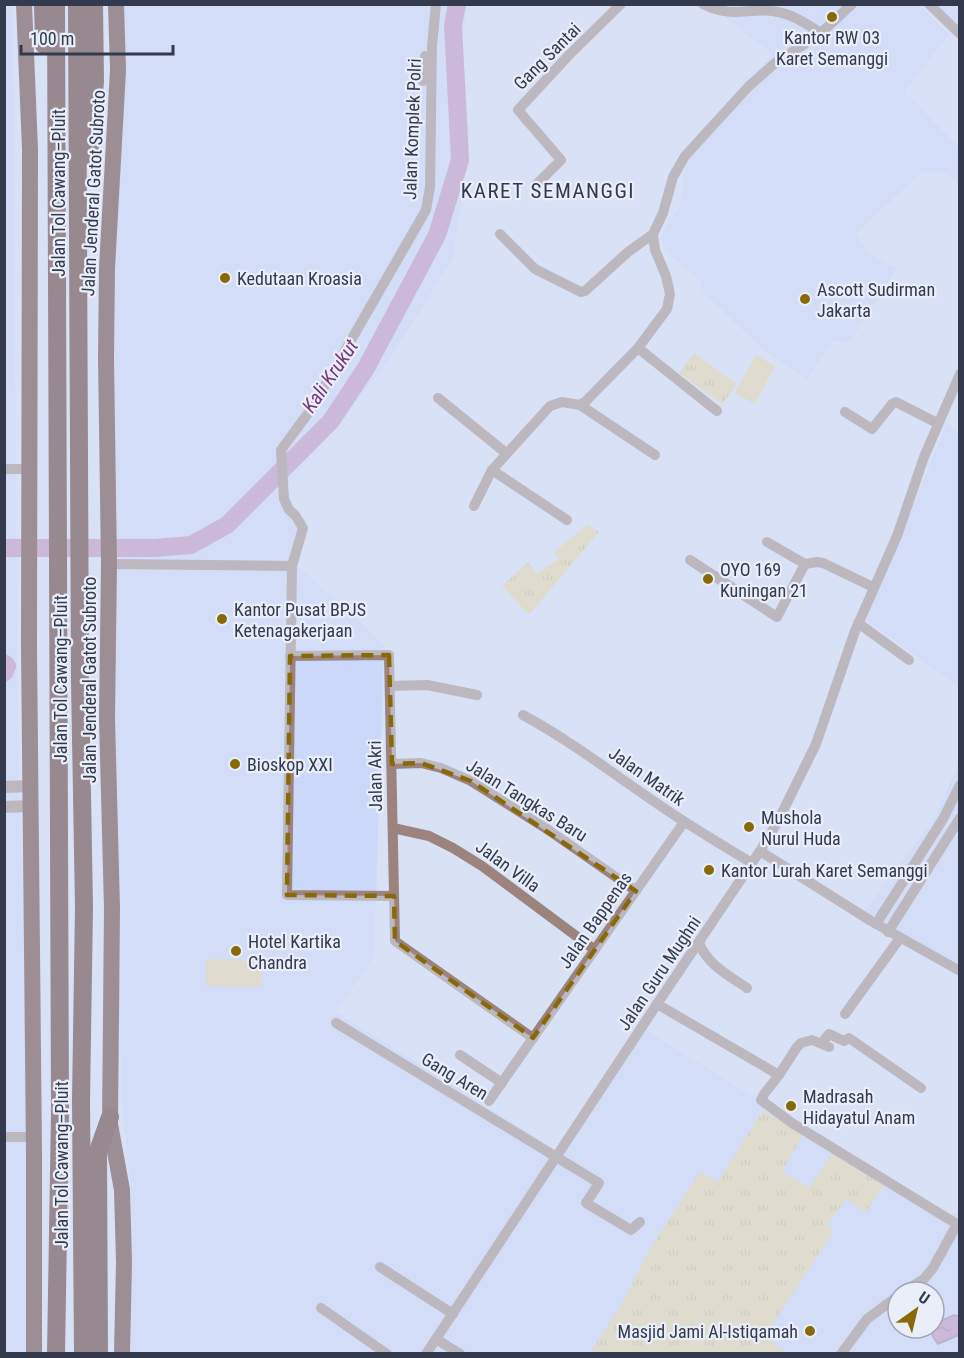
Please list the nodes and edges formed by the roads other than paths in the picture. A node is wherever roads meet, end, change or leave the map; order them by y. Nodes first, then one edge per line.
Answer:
1 (24, 4) edge
2 (43, 4) edge
3 (56, 4) edge
4 (77, 4) edge
5 (94, 4) edge
6 (116, 4) edge
7 (430, 4) edge
8 (436, 4) edge
9 (621, 4) edge
10 (703, 4) edge
11 (852, 4) edge
12 (929, 4) edge
13 (821, 33) junction
14 (960, 34) edge
15 (423, 81) dead end
16 (57, 109) junction
17 (535, 186) dead end
18 (500, 234) dead end
19 (653, 234) junction
20 (79, 266) junction
21 (638, 348) junction
22 (960, 374) edge
23 (438, 398) dead end
24 (580, 405) junction
25 (717, 411) dead end
26 (845, 411) dead end
27 (937, 423) junction
28 (506, 453) junction
29 (655, 455) dead end
30 (4, 469) edge
31 (30, 469) junction
32 (492, 470) junction
33 (474, 506) dead end
34 (567, 520) dead end
35 (767, 542) dead end
36 (109, 559) junction
37 (690, 560) dead end
38 (806, 564) junction
39 (292, 566) junction
40 (873, 587) junction
41 (858, 623) junction
42 (290, 656) junction
43 (909, 660) dead end
44 (390, 686) junction
45 (477, 695) dead end
46 (523, 715) dead end
47 (392, 764) junction
48 (960, 785) edge
49 (30, 786) junction
50 (4, 787) edge
51 (30, 806) junction
52 (4, 807) edge
53 (943, 819) junction
54 (684, 822) junction
55 (958, 822) edge
56 (393, 828) junction
57 (760, 851) junction
58 (752, 863) junction
59 (903, 880) junction
60 (916, 888) junction
61 (636, 891) junction
62 (394, 896) junction
63 (876, 924) junction
64 (888, 932) junction
65 (900, 938) junction
66 (699, 943) junction
67 (595, 950) junction
68 (960, 971) edge
69 (747, 988) dead end
70 (657, 1004) junction
71 (845, 1014) dead end
72 (336, 1023) dead end
73 (533, 1038) junction
74 (460, 1055) dead end
75 (778, 1075) junction
76 (502, 1083) junction
77 (921, 1088) dead end
78 (489, 1101) dead end
79 (110, 1117) junction
80 (4, 1137) edge
81 (34, 1137) junction
82 (558, 1156) junction
83 (640, 1222) dead end
84 (958, 1226) edge
85 (380, 1267) dead end
86 (922, 1280) edge
87 (886, 1305) edge
88 (321, 1308) dead end
89 (453, 1314) junction
90 (436, 1339) junction
91 (34, 1353) edge
92 (56, 1353) edge
93 (83, 1353) edge
94 (99, 1353) edge
95 (122, 1353) edge
96 (387, 1353) edge
97 (426, 1353) edge
98 (460, 1353) edge
99 (841, 1353) edge

1 - 31 highway
2 - 16 highway
3 - 16 highway, Jalan Tol Cawang–Pluit
4 - 20 highway, Jalan Tol Cawang–Pluit
5 - 20 highway
6 - 36 highway, Jalan Jenderal Gatot Subroto
7 - 15 street
8 - 39 street, Jalan Komplek Polri
9 - 17 street, Gang Santai
10 - 13 street
11 - 13 street
12 - 14 street
13 - 19 street
16 - 92 highway, Jalan Tol Cawang–Pluit
18 - 19 street
19 - 21 street
20 - 93 highway, Jalan Tol Cawang–Pluit
21 - 24 street
21 - 25 street
22 - 27 street, Jalan Guru Mughni
23 - 28 street
24 - 28 street
24 - 29 street
26 - 27 street
27 - 40 street, Jalan Guru Mughni
28 - 32 street
30 - 31 street
31 - 49 highway
32 - 33 street
32 - 34 street
35 - 38 street
36 - 39 street
36 - 79 highway, Jalan Jenderal Gatot Subroto
37 - 38 street
38 - 40 street
39 - 42 street, Jalan Komplek Polri
40 - 41 street, Jalan Guru Mughni
41 - 43 street
41 - 57 street, Jalan Guru Mughni
42 - 44 street, Jalan Akri
42 - 62 street, Jalan Komplek Polri
44 - 45 street
44 - 47 street, Jalan Akri
46 - 54 street, Jalan Matrik
47 - 56 street, Jalan Akri
47 - 61 street, Jalan Tangkas Baru
48 - 53 street
49 - 50 street
49 - 51 highway
51 - 52 street
51 - 81 highway
53 - 55 street
53 - 59 street
54 - 58 street, Jalan Matrik
54 - 61 street, Jalan Bappenas
55 - 60 street
56 - 62 street, Jalan Akri
56 - 67 street, Jalan Villa
57 - 58 street, Jalan Guru Mughni
57 - 63 street
58 - 66 street, Jalan Guru Mughni
59 - 60 street
59 - 63 street
60 - 64 street
61 - 67 street, Jalan Bappenas
62 - 73 street
63 - 64 street
64 - 65 street
65 - 68 street
65 - 71 street
66 - 69 street
66 - 70 street, Jalan Guru Mughni
67 - 73 street, Jalan Bappenas
70 - 75 street
70 - 82 street, Jalan Guru Mughni
72 - 82 street, Gang Aren
73 - 76 street, Jalan Bappenas
74 - 76 street
75 - 77 street
75 - 84 street
76 - 78 street, Jalan Bappenas
79 - 94 highway
79 - 95 highway, Jalan Jenderal Gatot Subroto
80 - 81 street
81 - 91 highway
82 - 83 street, Gang Aren
82 - 89 street, Jalan Guru Mughni
84 - 86 street
85 - 89 street
87 - 99 street
88 - 96 street
89 - 90 street, Jalan Guru Mughni
90 - 97 street, Jalan Guru Mughni
90 - 98 street

